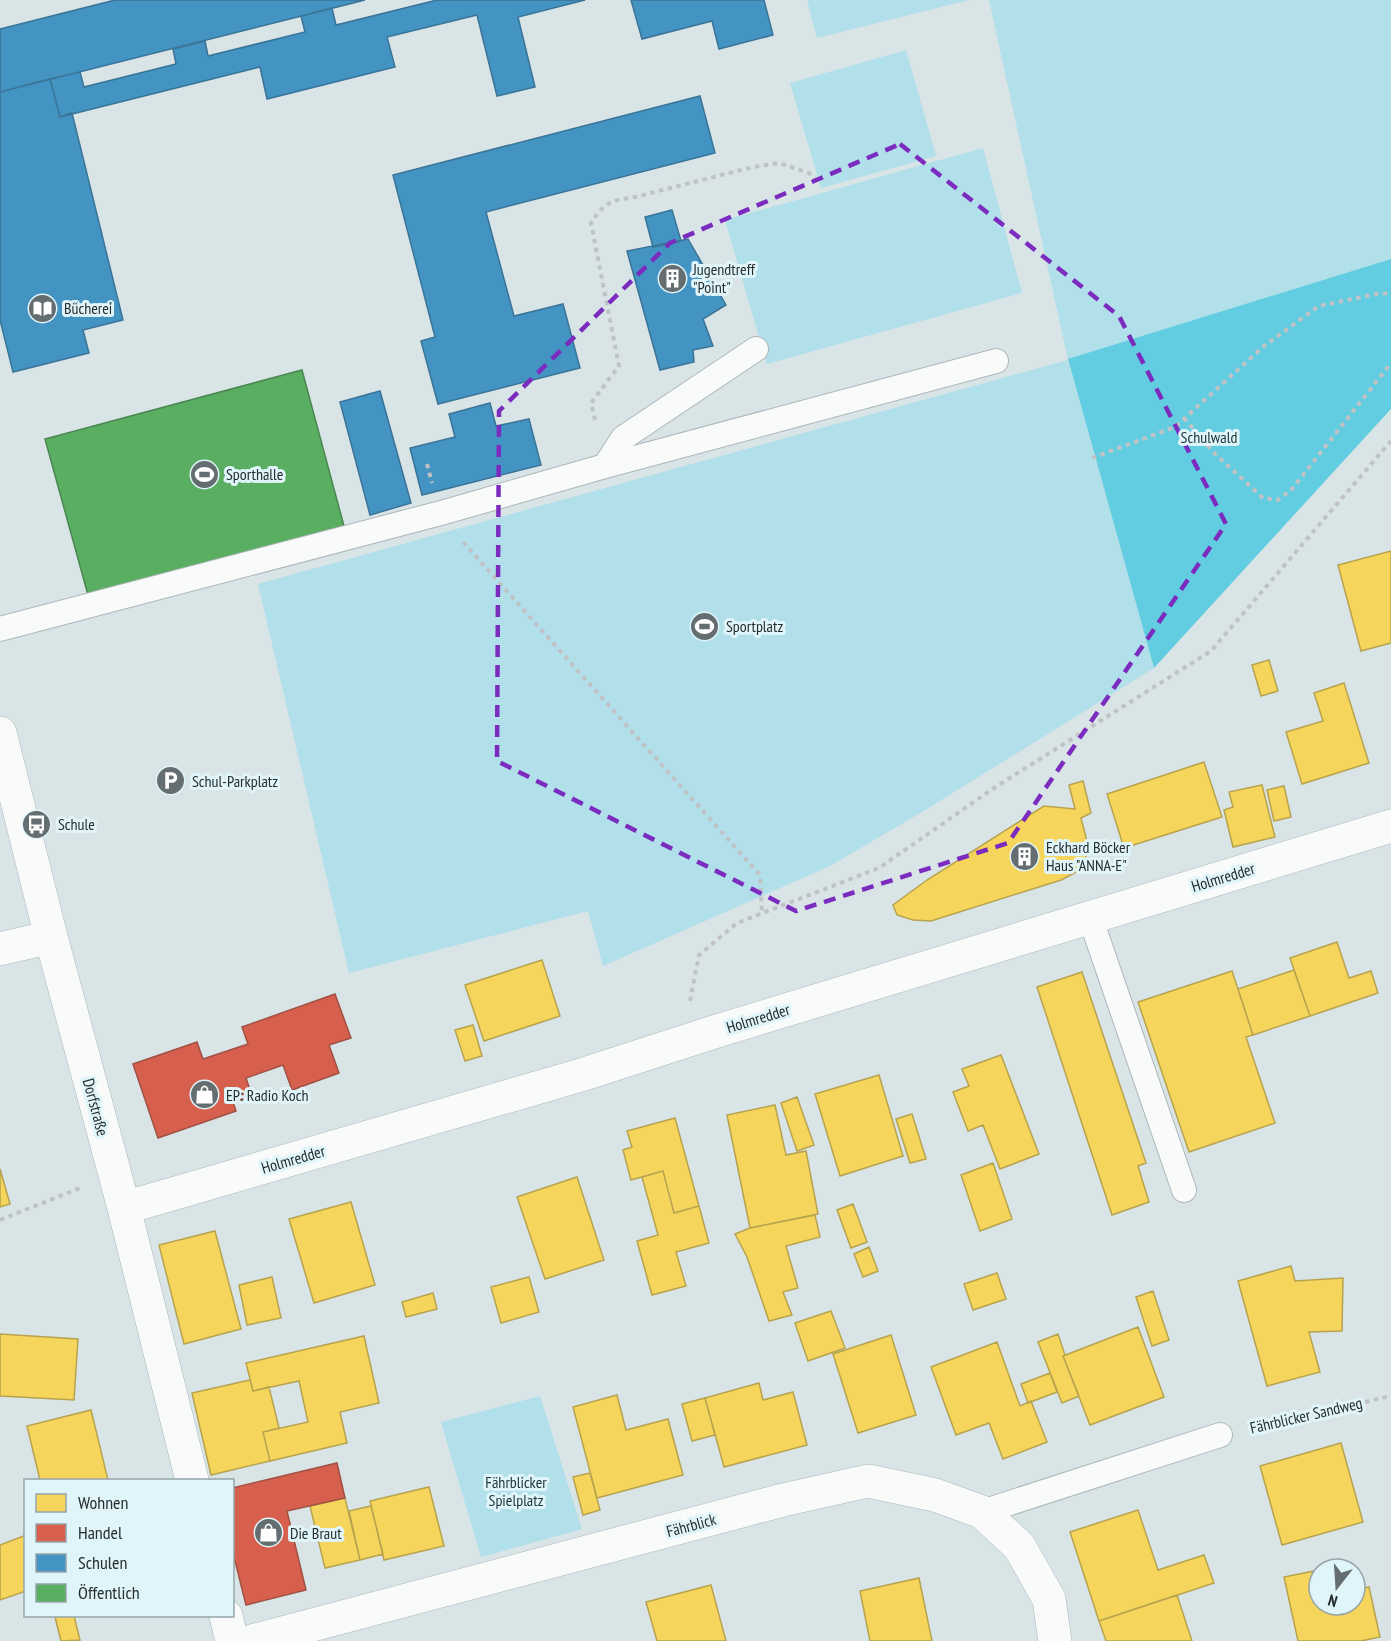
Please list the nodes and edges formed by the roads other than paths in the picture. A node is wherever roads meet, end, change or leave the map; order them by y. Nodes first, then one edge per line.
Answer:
1 (756, 349) dead end
2 (996, 361) dead end
3 (609, 459) junction
4 (0, 629) edge
5 (0, 733) edge
6 (1391, 826) edge
7 (1090, 917) junction
8 (51, 937) junction
9 (0, 949) edge
10 (1184, 1190) dead end
11 (124, 1208) junction
12 (1220, 1435) road end
13 (192, 1479) edge
14 (982, 1512) junction
15 (226, 1617) edge
16 (232, 1641) edge
17 (252, 1641) edge
18 (1056, 1641) edge

1 - 3 lane
2 - 3 lane
3 - 4 lane
5 - 8 street, Dorfstraße
6 - 7 street, Holmredder
7 - 10 lane
7 - 11 street, Holmredder
8 - 9 street
8 - 11 street, Dorfstraße
11 - 13 street, Dorfstraße
12 - 14 lane
14 - 17 street, Fährblick
14 - 18 street, Fährblick
15 - 16 street

